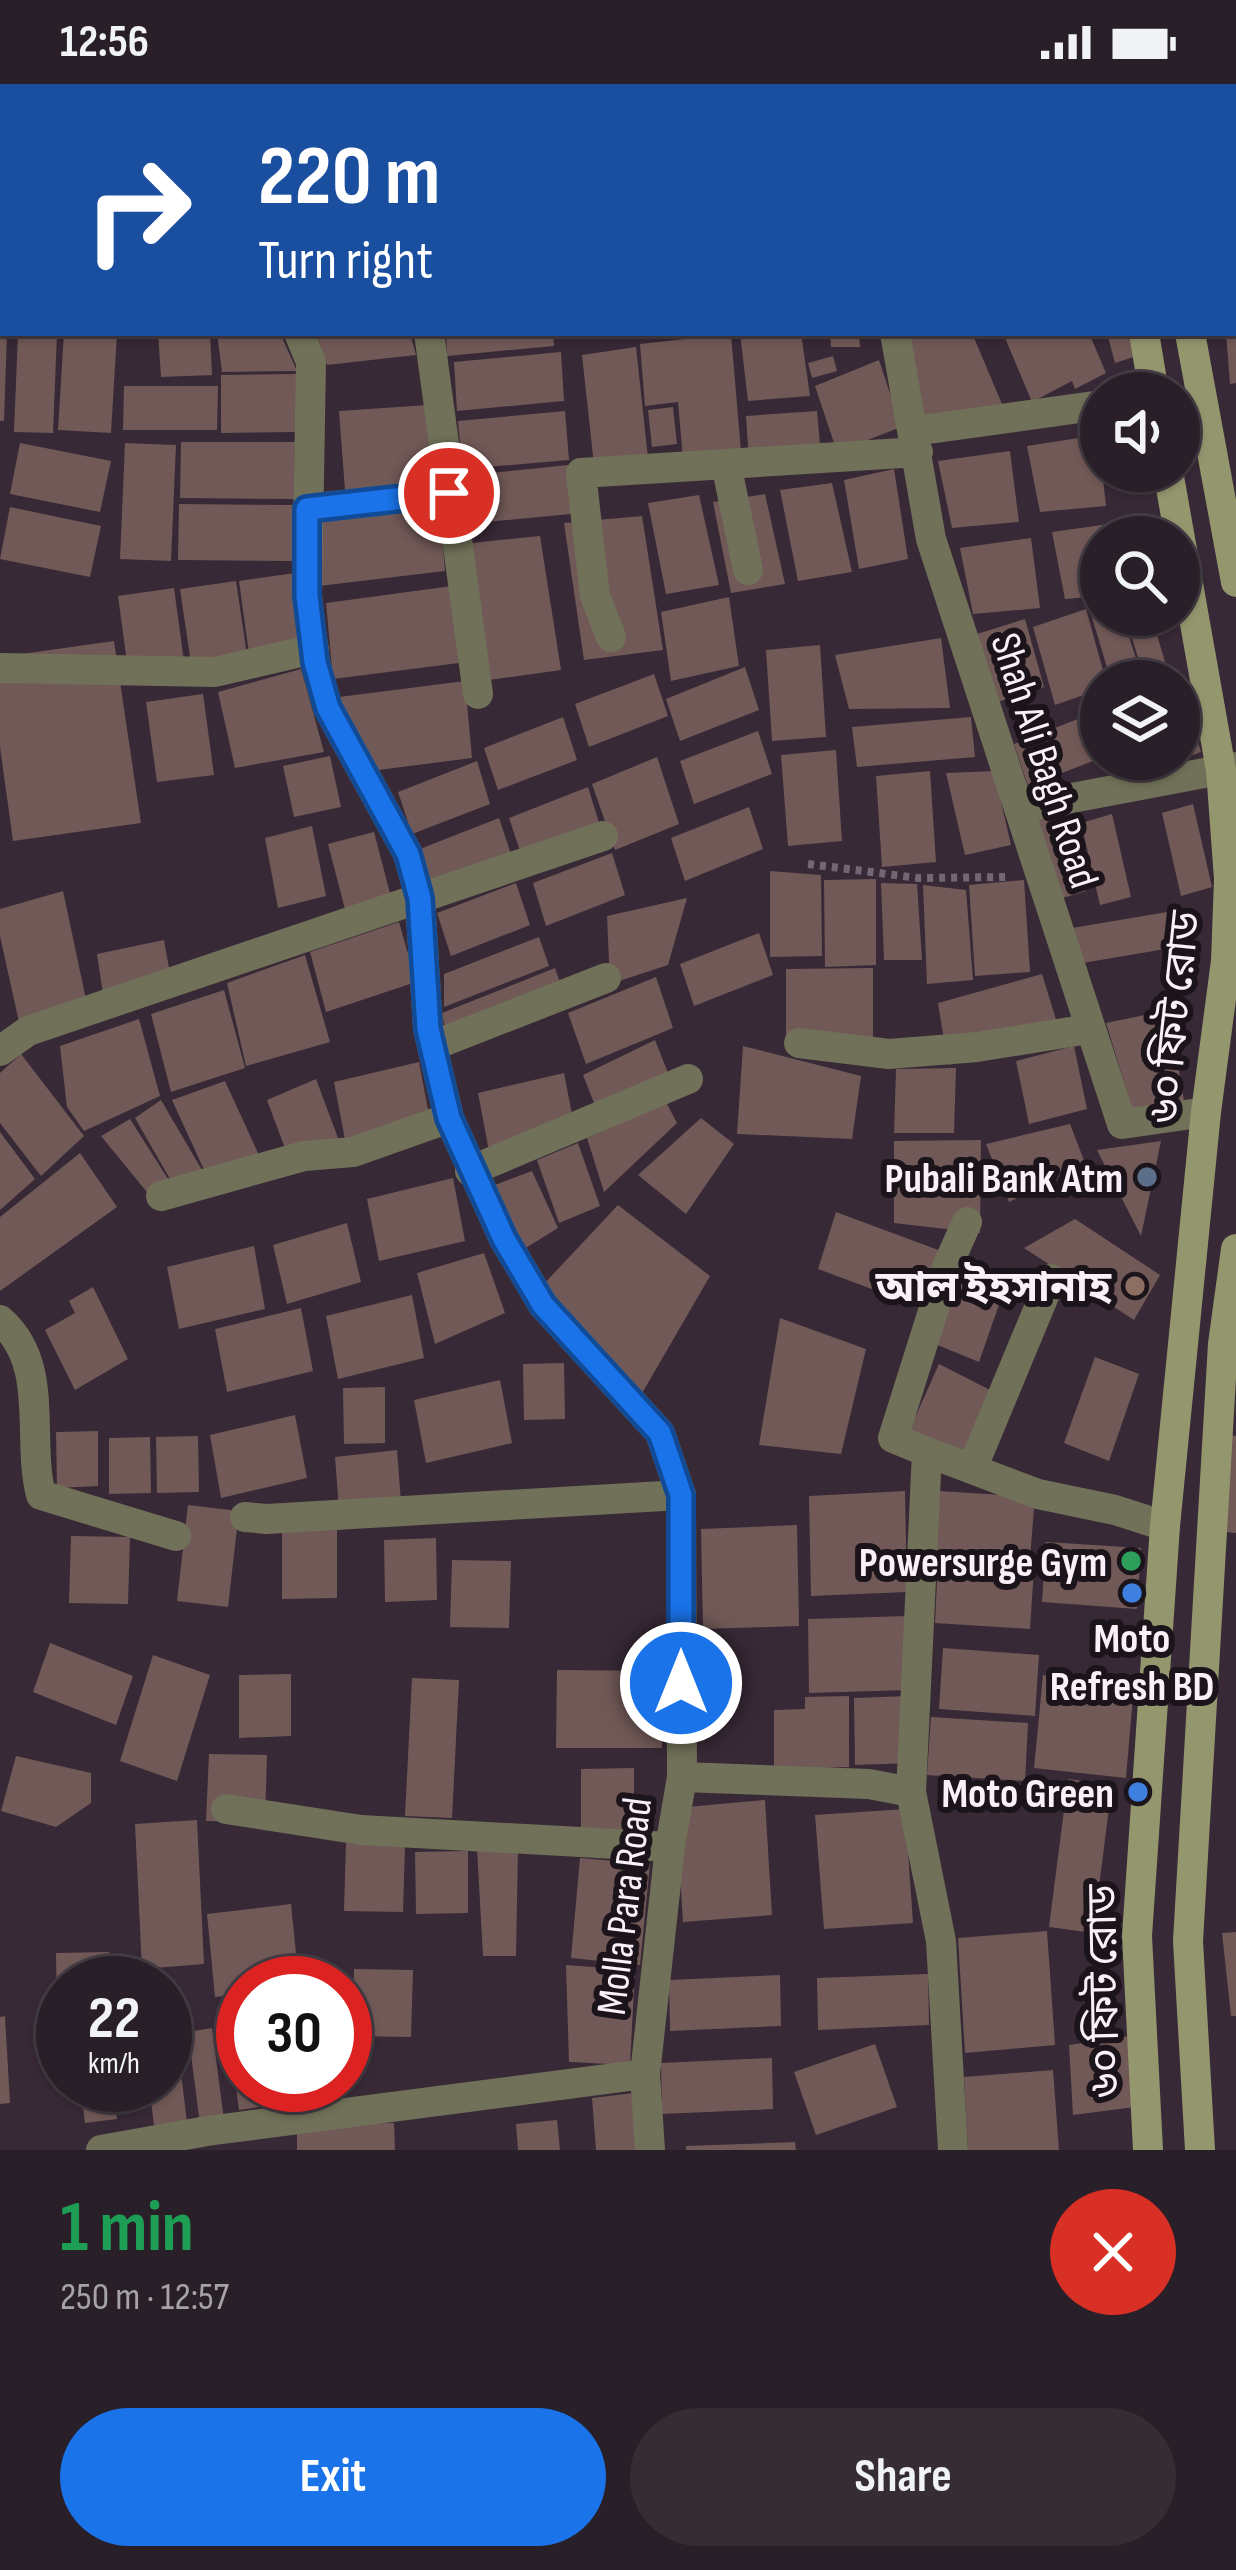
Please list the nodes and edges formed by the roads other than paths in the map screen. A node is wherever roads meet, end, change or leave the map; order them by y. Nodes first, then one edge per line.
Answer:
1 (300, 336) edge
2 (429, 336) edge
3 (896, 336) edge
4 (1144, 336) edge
5 (1190, 336) edge
6 (1150, 372) edge
7 (1190, 372) edge
8 (1080, 409) edge
9 (1200, 433) edge
10 (916, 442) junction
11 (726, 464) junction
12 (1172, 492) edge
13 (449, 493) junction
14 (307, 509) junction
15 (748, 570) dead end
16 (1236, 582) edge
17 (611, 637) dead end
18 (314, 649) junction
19 (0, 668) edge
20 (478, 694) dead end
21 (1228, 768) edge
22 (1019, 808) junction
23 (603, 836) dead end
24 (420, 898) junction
25 (606, 978) dead end
26 (1229, 994) edge
27 (1089, 1029) junction
28 (800, 1043) dead end
29 (432, 1046) junction
30 (0, 1051) edge
31 (688, 1079) dead end
32 (1206, 1112) junction
33 (449, 1118) junction
34 (470, 1171) junction
35 (160, 1196) dead end
36 (967, 1222) dead end
37 (1236, 1249) edge
38 (1051, 1279) dead end
39 (0, 1320) edge
40 (927, 1452) junction
41 (972, 1469) junction
42 (681, 1495) junction
43 (245, 1517) dead end
44 (1165, 1526) junction
45 (176, 1536) dead end
46 (1150, 1767) junction
47 (1197, 1769) junction
48 (682, 1778) junction
49 (910, 1792) junction
50 (226, 1809) dead end
51 (670, 1847) junction
52 (645, 2074) junction
53 (101, 2150) edge
54 (650, 2150) edge
55 (953, 2150) edge
56 (1148, 2150) edge
57 (1200, 2150) edge

1 - 14 street, Molla Para Road
2 - 13 street
3 - 10 street, Shah Ali Bagh Road
4 - 6 street
5 - 7 street
8 - 10 street
9 - 16 street
10 - 11 street
10 - 22 street, Shah Ali Bagh Road
11 - 15 street
11 - 17 street
12 - 21 street, ৬০ ফিট রোড
13 - 14 street
13 - 20 street
14 - 18 street, Molla Para Road
18 - 19 street
18 - 24 street, Molla Para Road
21 - 22 street
21 - 26 street, ৬০ ফিট রোড
22 - 27 street, Shah Ali Bagh Road
23 - 24 street
24 - 29 street, Molla Para Road
24 - 30 street
25 - 29 street
26 - 32 street, ৬০ ফিট রোড
27 - 28 street
27 - 32 street, Shah Ali Bagh Road
29 - 33 street, Molla Para Road
31 - 34 street
32 - 44 street, ৬০ ফিট রোড
33 - 34 street, Molla Para Road
33 - 35 street
34 - 42 street, Molla Para Road
36 - 40 street
37 - 47 street, ৬০ ফিট রোড
38 - 41 street
39 - 45 street
40 - 41 street
40 - 49 street
41 - 44 street
42 - 43 street
42 - 48 street, Molla Para Road
44 - 46 street, ৬০ ফিট রোড
46 - 47 street
46 - 56 street, ৬০ ফিট রোড
47 - 57 street, ৬০ ফিট রোড
48 - 49 street
48 - 51 street, Molla Para Road
49 - 55 street
50 - 51 street
51 - 52 street, Molla Para Road
52 - 53 street
52 - 54 street, Molla Para Road

